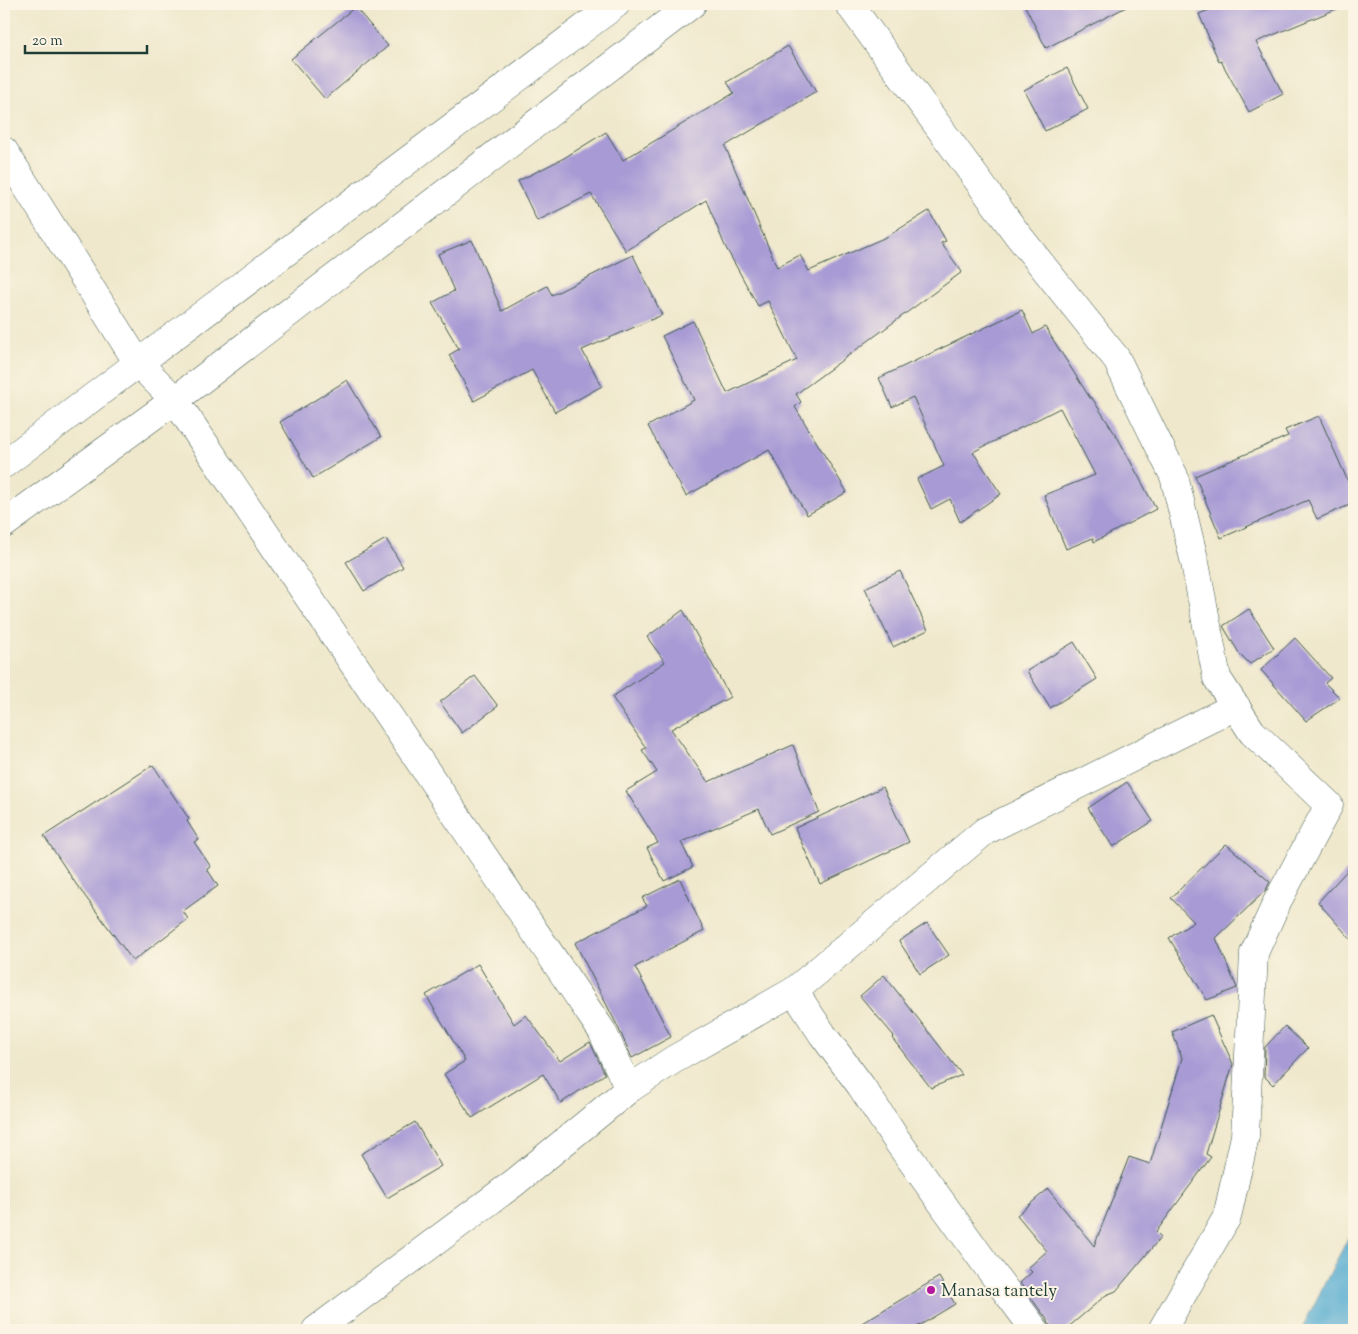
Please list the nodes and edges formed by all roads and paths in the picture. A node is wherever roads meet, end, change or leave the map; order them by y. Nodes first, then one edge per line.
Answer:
1 (616, 4) edge
2 (692, 4) edge
3 (850, 4) edge
4 (4, 151) edge
5 (138, 363) junction
6 (175, 400) junction
7 (4, 464) edge
8 (4, 524) edge
9 (1236, 706) junction
10 (794, 991) junction
11 (629, 1089) junction
12 (316, 1330) edge
13 (1035, 1330) edge
14 (1162, 1330) edge

1 - 5 street
2 - 6 street
3 - 9 street
4 - 5 street
5 - 6 street
5 - 7 street
6 - 8 street
6 - 11 street
9 - 10 street
9 - 14 street
10 - 11 street
10 - 13 street
11 - 12 street

